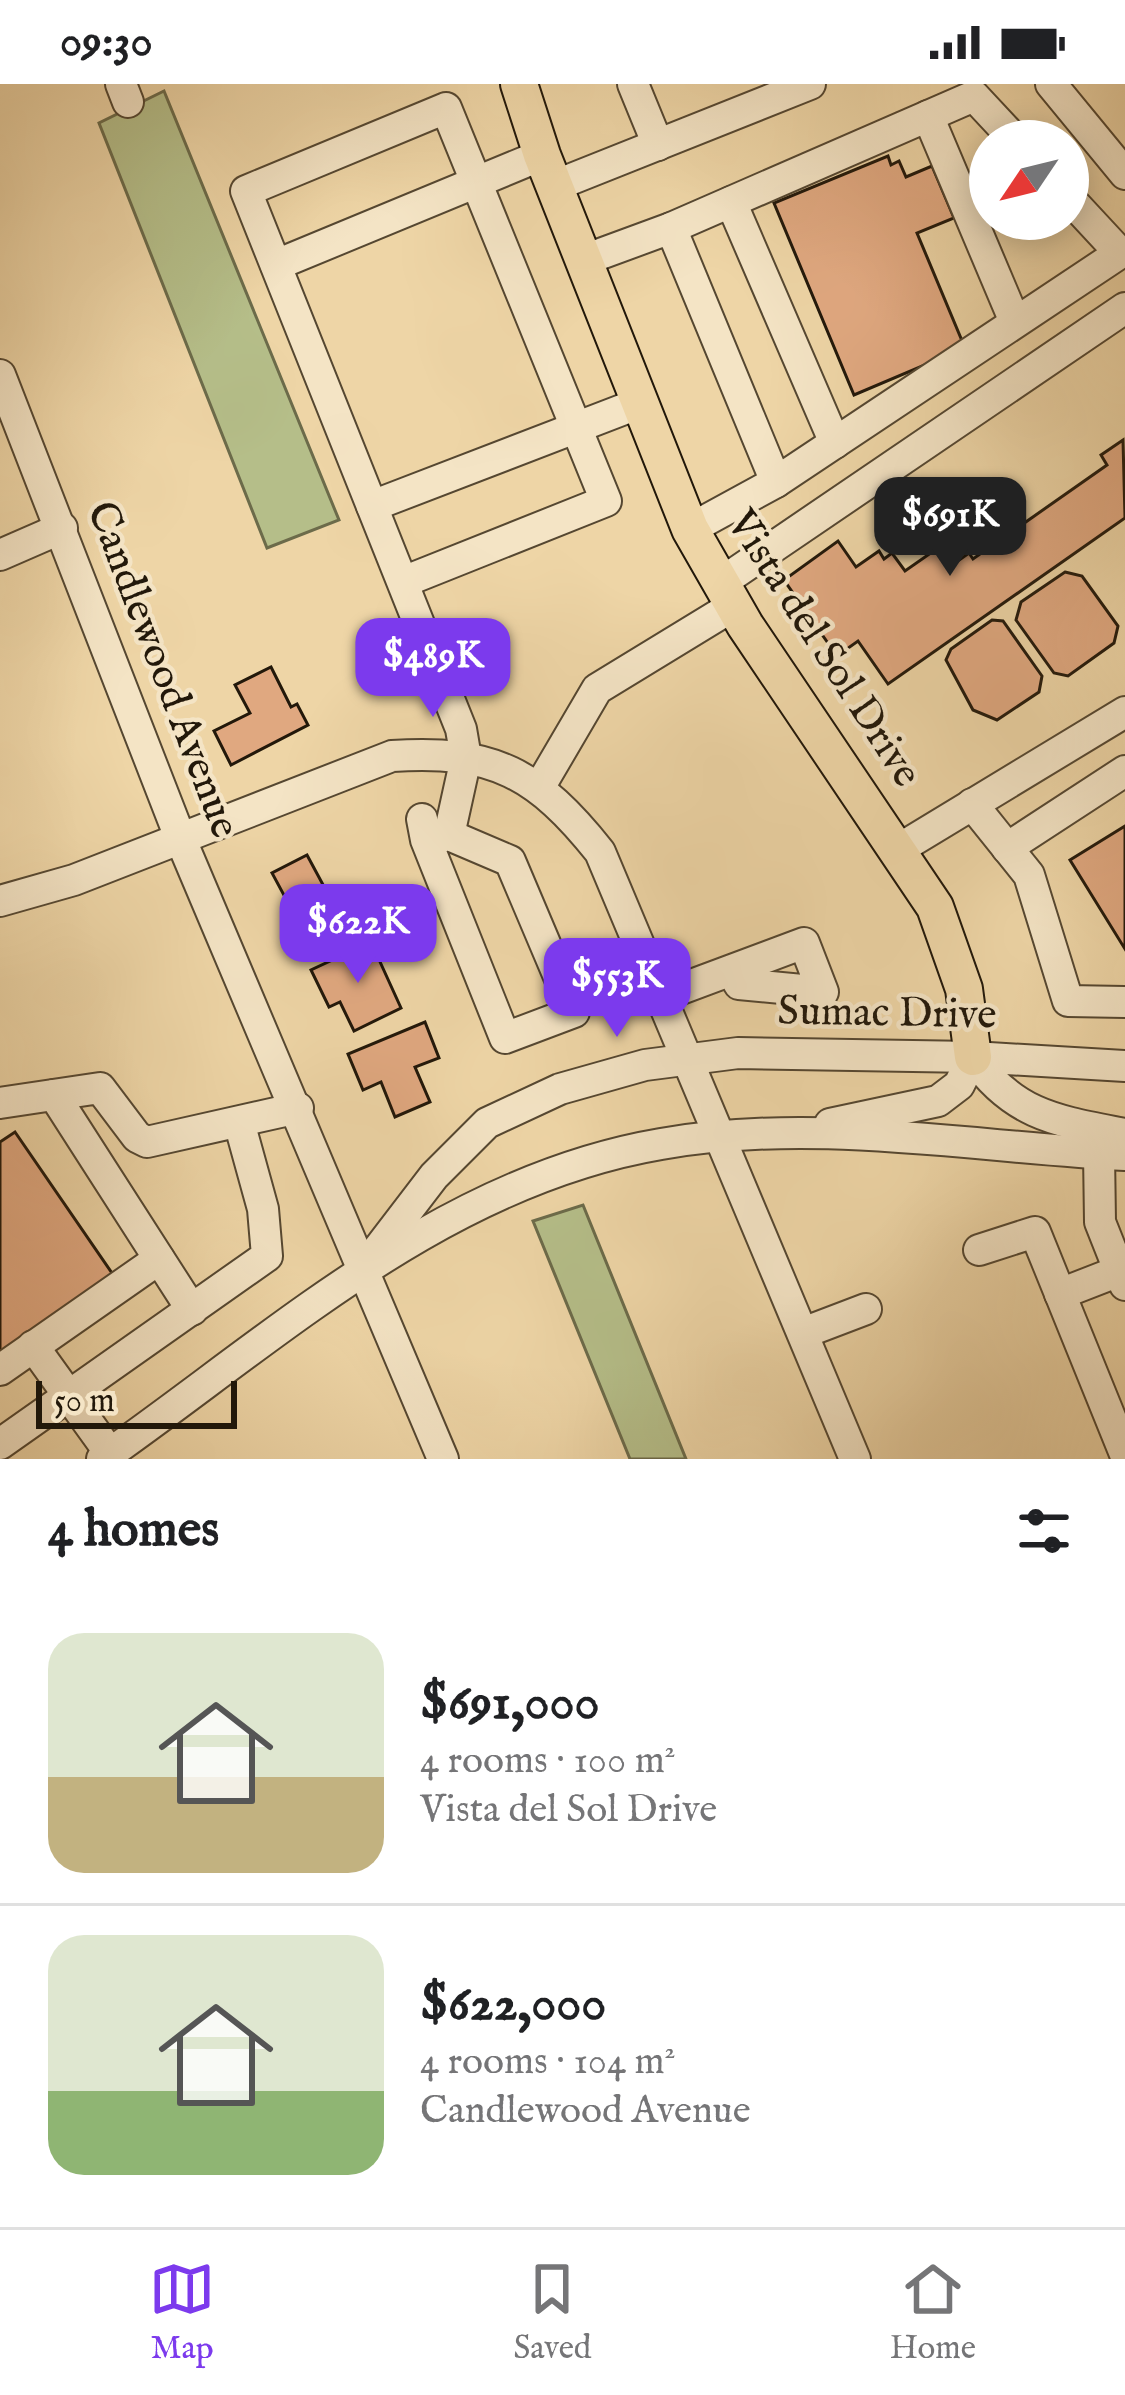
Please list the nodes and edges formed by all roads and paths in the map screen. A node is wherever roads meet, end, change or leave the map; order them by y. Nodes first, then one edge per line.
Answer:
1 (519, 84) edge
2 (633, 84) edge
3 (810, 84) edge
4 (1051, 84) edge
5 (932, 103) edge
6 (996, 120) edge
7 (658, 145) junction
8 (548, 170) junction
9 (1125, 174) edge
10 (476, 182) junction
11 (731, 202) junction
12 (1089, 220) edge
13 (671, 228) junction
14 (584, 260) junction
15 (276, 265) junction
16 (1125, 308) edge
17 (1015, 322) junction
18 (0, 375) edge
19 (640, 403) junction
20 (576, 428) junction
21 (835, 443) junction
22 (776, 482) junction
23 (372, 506) junction
24 (62, 527) junction
25 (690, 530) junction
26 (0, 555) edge
27 (403, 582) junction
28 (726, 595) junction
29 (1125, 712) edge
30 (466, 758) junction
31 (1125, 771) edge
32 (539, 788) junction
33 (972, 804) junction
34 (432, 831) junction
35 (181, 840) junction
36 (1007, 848) junction
37 (899, 849) junction
38 (0, 901) edge
39 (732, 970) dead end
40 (662, 996) junction
41 (1125, 1002) edge
42 (973, 1057) junction
43 (689, 1060) junction
44 (1125, 1066) edge
45 (54, 1095) junction
46 (0, 1103) edge
47 (298, 1108) junction
48 (239, 1122) junction
49 (1125, 1134) edge
50 (777, 1136) junction
51 (722, 1138) junction
52 (1112, 1154) edge
53 (979, 1250) dead end
54 (159, 1259) junction
55 (364, 1266) junction
56 (1122, 1278) edge
57 (1060, 1294) junction
58 (866, 1309) dead end
59 (192, 1310) junction
60 (803, 1333) junction
61 (33, 1346) junction
62 (0, 1370) edge
63 (69, 1395) junction
64 (0, 1444) edge
65 (1125, 1454) edge
66 (106, 1456) edge
67 (443, 1459) edge
68 (855, 1459) edge

1 - 8 main road, Vista del Sol Drive
2 - 7 street
3 - 7 street
4 - 9 street
5 - 6 street
5 - 11 street
5 - 17 street
7 - 8 street
8 - 10 street
8 - 14 main road, Vista del Sol Drive
10 - 15 street
10 - 15 street
10 - 20 street
11 - 13 street
11 - 21 street
12 - 17 street
13 - 14 street
13 - 22 street
14 - 19 main road, Vista del Sol Drive
15 - 23 street
16 - 28 street
17 - 21 street
18 - 24 street, Candlewood Avenue
19 - 20 street
19 - 25 main road, Vista del Sol Drive
20 - 23 street
20 - 27 street
21 - 22 street
22 - 25 street
23 - 27 street
24 - 26 street
24 - 35 street, Candlewood Avenue
25 - 28 main road, Vista del Sol Drive
27 - 30 street
28 - 32 street
28 - 37 main road, Vista del Sol Drive
29 - 33 street
30 - 32 street
30 - 34 street
30 - 35 street
31 - 36 street
32 - 40 street
33 - 36 street
33 - 37 street
34 - 34 street
35 - 38 street
35 - 47 street, Candlewood Avenue
36 - 41 street
37 - 42 main road, Vista del Sol Drive
39 - 40 street
40 - 43 street
42 - 43 street, Sumac Drive
42 - 44 street, Sumac Drive
42 - 49 street
42 - 50 street
43 - 51 street
43 - 55 street, Sumac Drive
45 - 46 street
45 - 48 street
45 - 54 street
47 - 48 street
47 - 55 street, Candlewood Avenue
48 - 59 street
50 - 51 street, Sumac Drive
50 - 52 street, Sumac Drive
51 - 55 street, Sumac Drive
51 - 60 street
52 - 56 street
53 - 57 street
54 - 59 street
54 - 61 street
55 - 66 street, Sumac Drive
55 - 67 street, Candlewood Avenue
56 - 57 street
57 - 65 street
58 - 60 street
59 - 63 street
60 - 68 street
61 - 62 street
61 - 63 street
63 - 64 street
63 - 66 street

